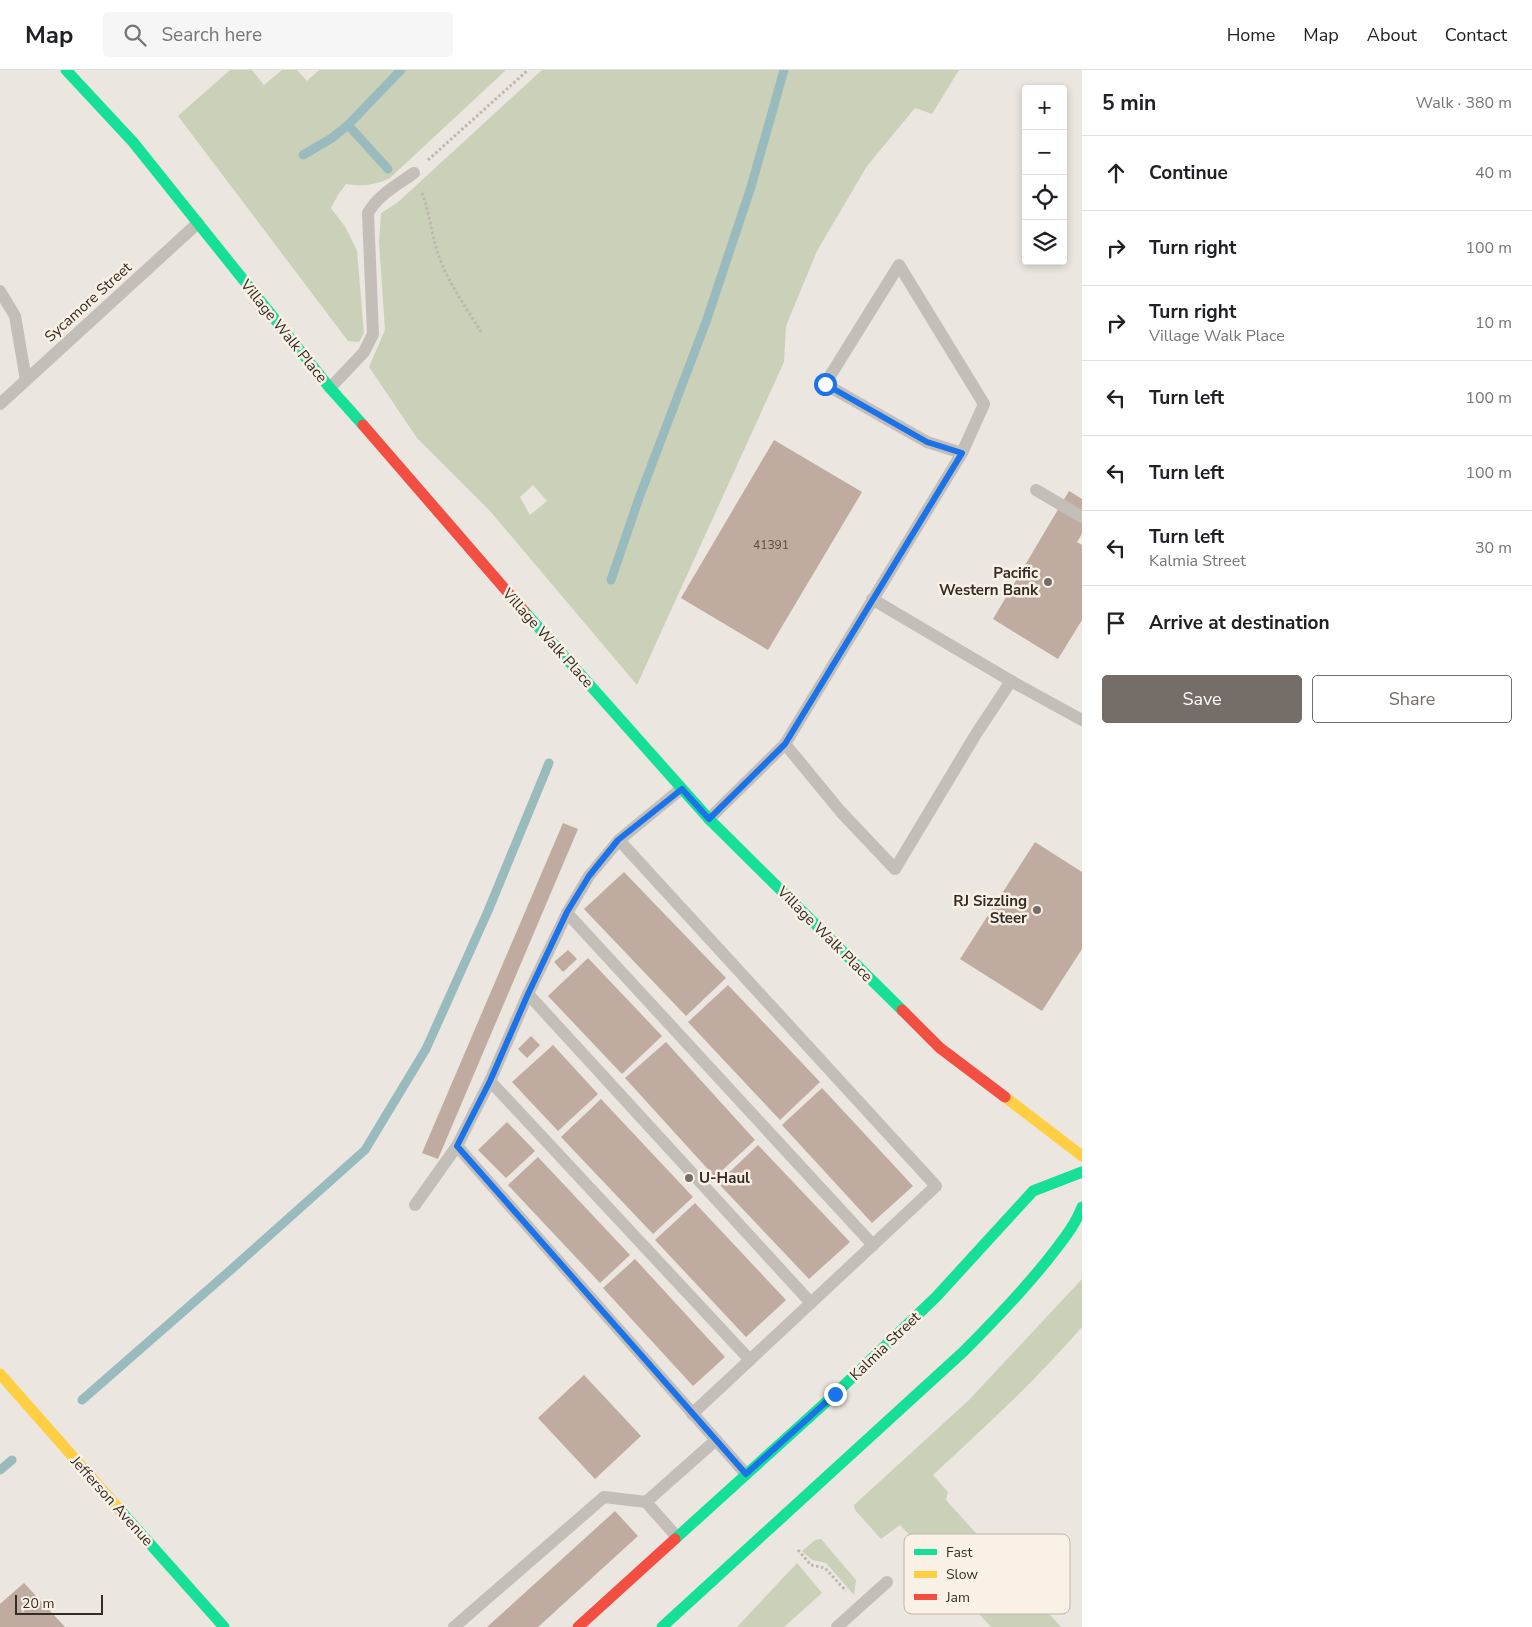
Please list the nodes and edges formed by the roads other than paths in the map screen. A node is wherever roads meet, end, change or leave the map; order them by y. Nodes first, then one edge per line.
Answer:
1 (66, 70) edge
2 (414, 173) road end
3 (198, 223) junction
4 (0, 291) edge
5 (26, 380) junction
6 (330, 388) junction
7 (0, 404) edge
8 (962, 453) junction
9 (1036, 490) dead end
10 (1082, 517) edge
11 (872, 599) junction
12 (1011, 681) junction
13 (1082, 720) edge
14 (785, 744) junction
15 (682, 789) junction
16 (709, 819) junction
17 (618, 840) junction
18 (567, 912) junction
19 (528, 994) junction
20 (490, 1081) junction
21 (457, 1146) junction
22 (1082, 1156) edge
23 (1082, 1172) edge
24 (415, 1205) dead end
25 (1082, 1207) edge
26 (873, 1245) junction
27 (811, 1303) junction
28 (750, 1360) junction
29 (0, 1374) edge
30 (692, 1414) junction
31 (716, 1440) junction
32 (746, 1474) junction
33 (646, 1502) junction
34 (677, 1537) junction
35 (887, 1582) dead end
36 (224, 1627) edge
37 (454, 1627) edge
38 (578, 1627) edge
39 (662, 1627) edge
40 (837, 1627) edge

1 - 3 main road, Village Walk Place
2 - 6 lane
3 - 5 lane, Sycamore Street
3 - 6 main road, Village Walk Place
4 - 5 lane
5 - 7 lane, Sycamore Street
6 - 15 main road, Village Walk Place
8 - 8 lane
8 - 11 lane
9 - 10 lane
11 - 12 lane
11 - 14 lane
12 - 13 lane
12 - 14 lane
14 - 16 lane
15 - 16 main road, Village Walk Place
15 - 17 lane
16 - 22 main road, Village Walk Place
17 - 18 lane
17 - 26 lane
18 - 19 lane
18 - 26 lane
19 - 20 lane
19 - 27 lane
20 - 21 lane
20 - 28 lane
21 - 24 lane
21 - 30 lane
23 - 32 main road, Kalmia Street
25 - 39 main road
26 - 27 lane
27 - 28 lane
28 - 30 lane
29 - 36 main road, Jefferson Avenue
30 - 31 lane
31 - 32 lane
31 - 33 lane
32 - 34 main road, Kalmia Street
33 - 34 lane
33 - 37 lane
34 - 38 main road, Kalmia Street
35 - 40 lane

